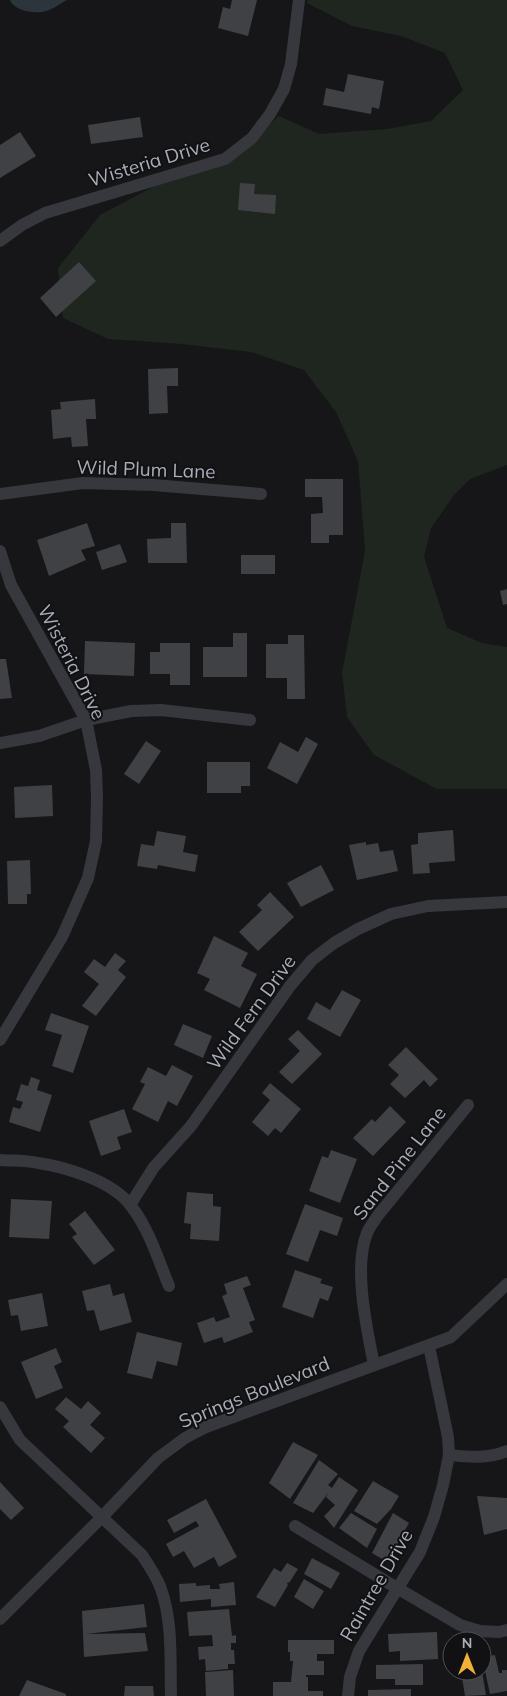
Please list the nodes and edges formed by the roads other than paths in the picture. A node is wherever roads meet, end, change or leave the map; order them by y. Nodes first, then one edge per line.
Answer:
1 (299, 0) edge
2 (0, 241) edge
3 (0, 494) edge
4 (261, 494) dead end
5 (0, 551) edge
6 (86, 720) junction
7 (250, 720) dead end
8 (0, 743) edge
9 (507, 902) edge
10 (0, 1040) edge
11 (468, 1105) dead end
12 (0, 1160) edge
13 (130, 1204) junction
14 (507, 1284) edge
15 (169, 1286) dead end
16 (429, 1346) junction
17 (374, 1365) junction
18 (1, 1411) edge
19 (507, 1451) edge
20 (449, 1455) junction
21 (101, 1518) junction
22 (295, 1526) dead end
23 (397, 1588) junction
24 (0, 1619) edge
25 (507, 1630) edge
26 (171, 1696) edge
27 (348, 1696) edge

1 - 2 street, Wisteria Drive
3 - 4 street, Wild Plum Lane
5 - 6 street, Wisteria Drive
6 - 7 street
6 - 8 street
6 - 10 street, Wisteria Drive
9 - 13 street, Wild Fern Drive
11 - 17 street, Sand Pine Lane
12 - 13 street
13 - 15 street
14 - 16 street, Springs Boulevard
16 - 17 street, Springs Boulevard
16 - 20 street, Raintree Drive
17 - 21 street, Springs Boulevard
18 - 21 street
19 - 20 street
20 - 23 street, Raintree Drive
21 - 24 street, Springs Boulevard
21 - 26 street
22 - 23 street
23 - 25 street
23 - 27 street, Raintree Drive

